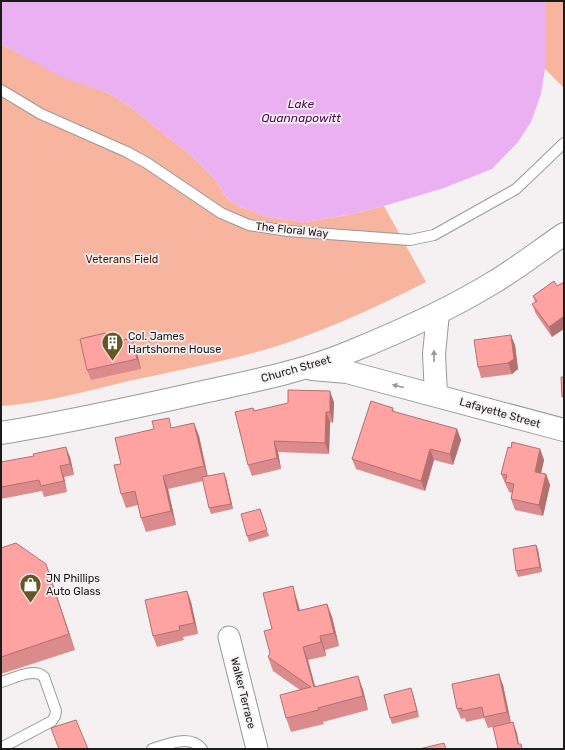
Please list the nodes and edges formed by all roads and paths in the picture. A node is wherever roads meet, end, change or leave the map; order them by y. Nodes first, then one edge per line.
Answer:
1 (1, 90) edge
2 (564, 143) edge
3 (564, 234) edge
4 (438, 313) junction
5 (301, 369) junction
6 (436, 395) junction
7 (564, 430) edge
8 (1, 433) edge
9 (229, 637) dead end
10 (1, 682) edge
11 (1, 748) edge
12 (152, 749) edge
13 (202, 749) edge
14 (257, 749) edge

1 - 2 lane, The Floral Way
3 - 4 main road, Church Street
4 - 5 main road, Church Street
6 -> 4 main road
6 -> 5 main road, Lafayette Street
5 - 8 main road, Church Street
6 - 7 main road, Lafayette Street
9 - 14 street, Walker Terrace
10 - 11 lane
12 - 13 lane

